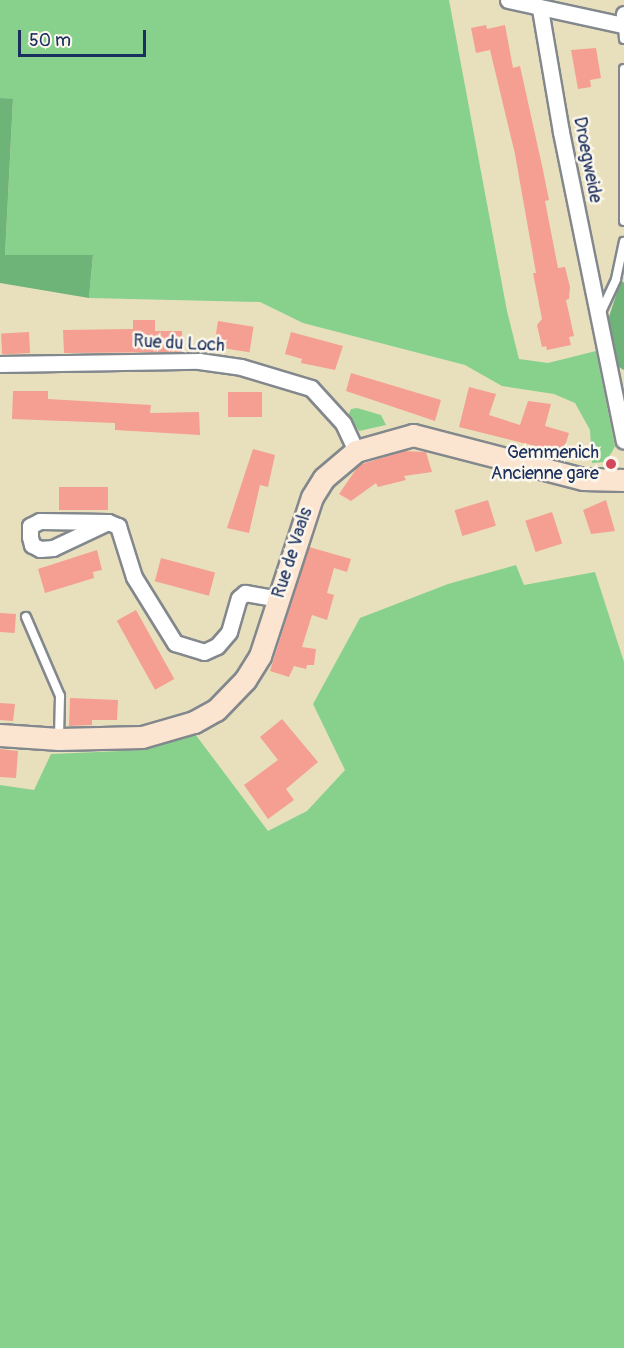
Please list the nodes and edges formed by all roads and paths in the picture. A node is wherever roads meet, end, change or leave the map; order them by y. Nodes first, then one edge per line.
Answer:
1 (508, 0) edge
2 (540, 9) junction
3 (624, 26) edge
4 (624, 69) edge
5 (624, 221) edge
6 (624, 242) edge
7 (598, 318) junction
8 (0, 364) edge
9 (624, 441) edge
10 (356, 451) junction
11 (624, 480) edge
12 (108, 522) dead end
13 (278, 599) junction
14 (26, 617) dead end
15 (0, 735) edge
16 (58, 739) junction

1 - 2 street
2 - 3 street
2 - 7 street, Droegweide
4 - 5 lane, Droegweide
6 - 7 lane
7 - 9 street, Droegweide
8 - 10 street, Rue du Loch
10 - 11 main road, Rue de Vaals
10 - 13 main road, Rue de Vaals
12 - 13 street
13 - 16 main road, Rue de Vaals
14 - 16 lane
15 - 16 main road, Rue de Vaals

